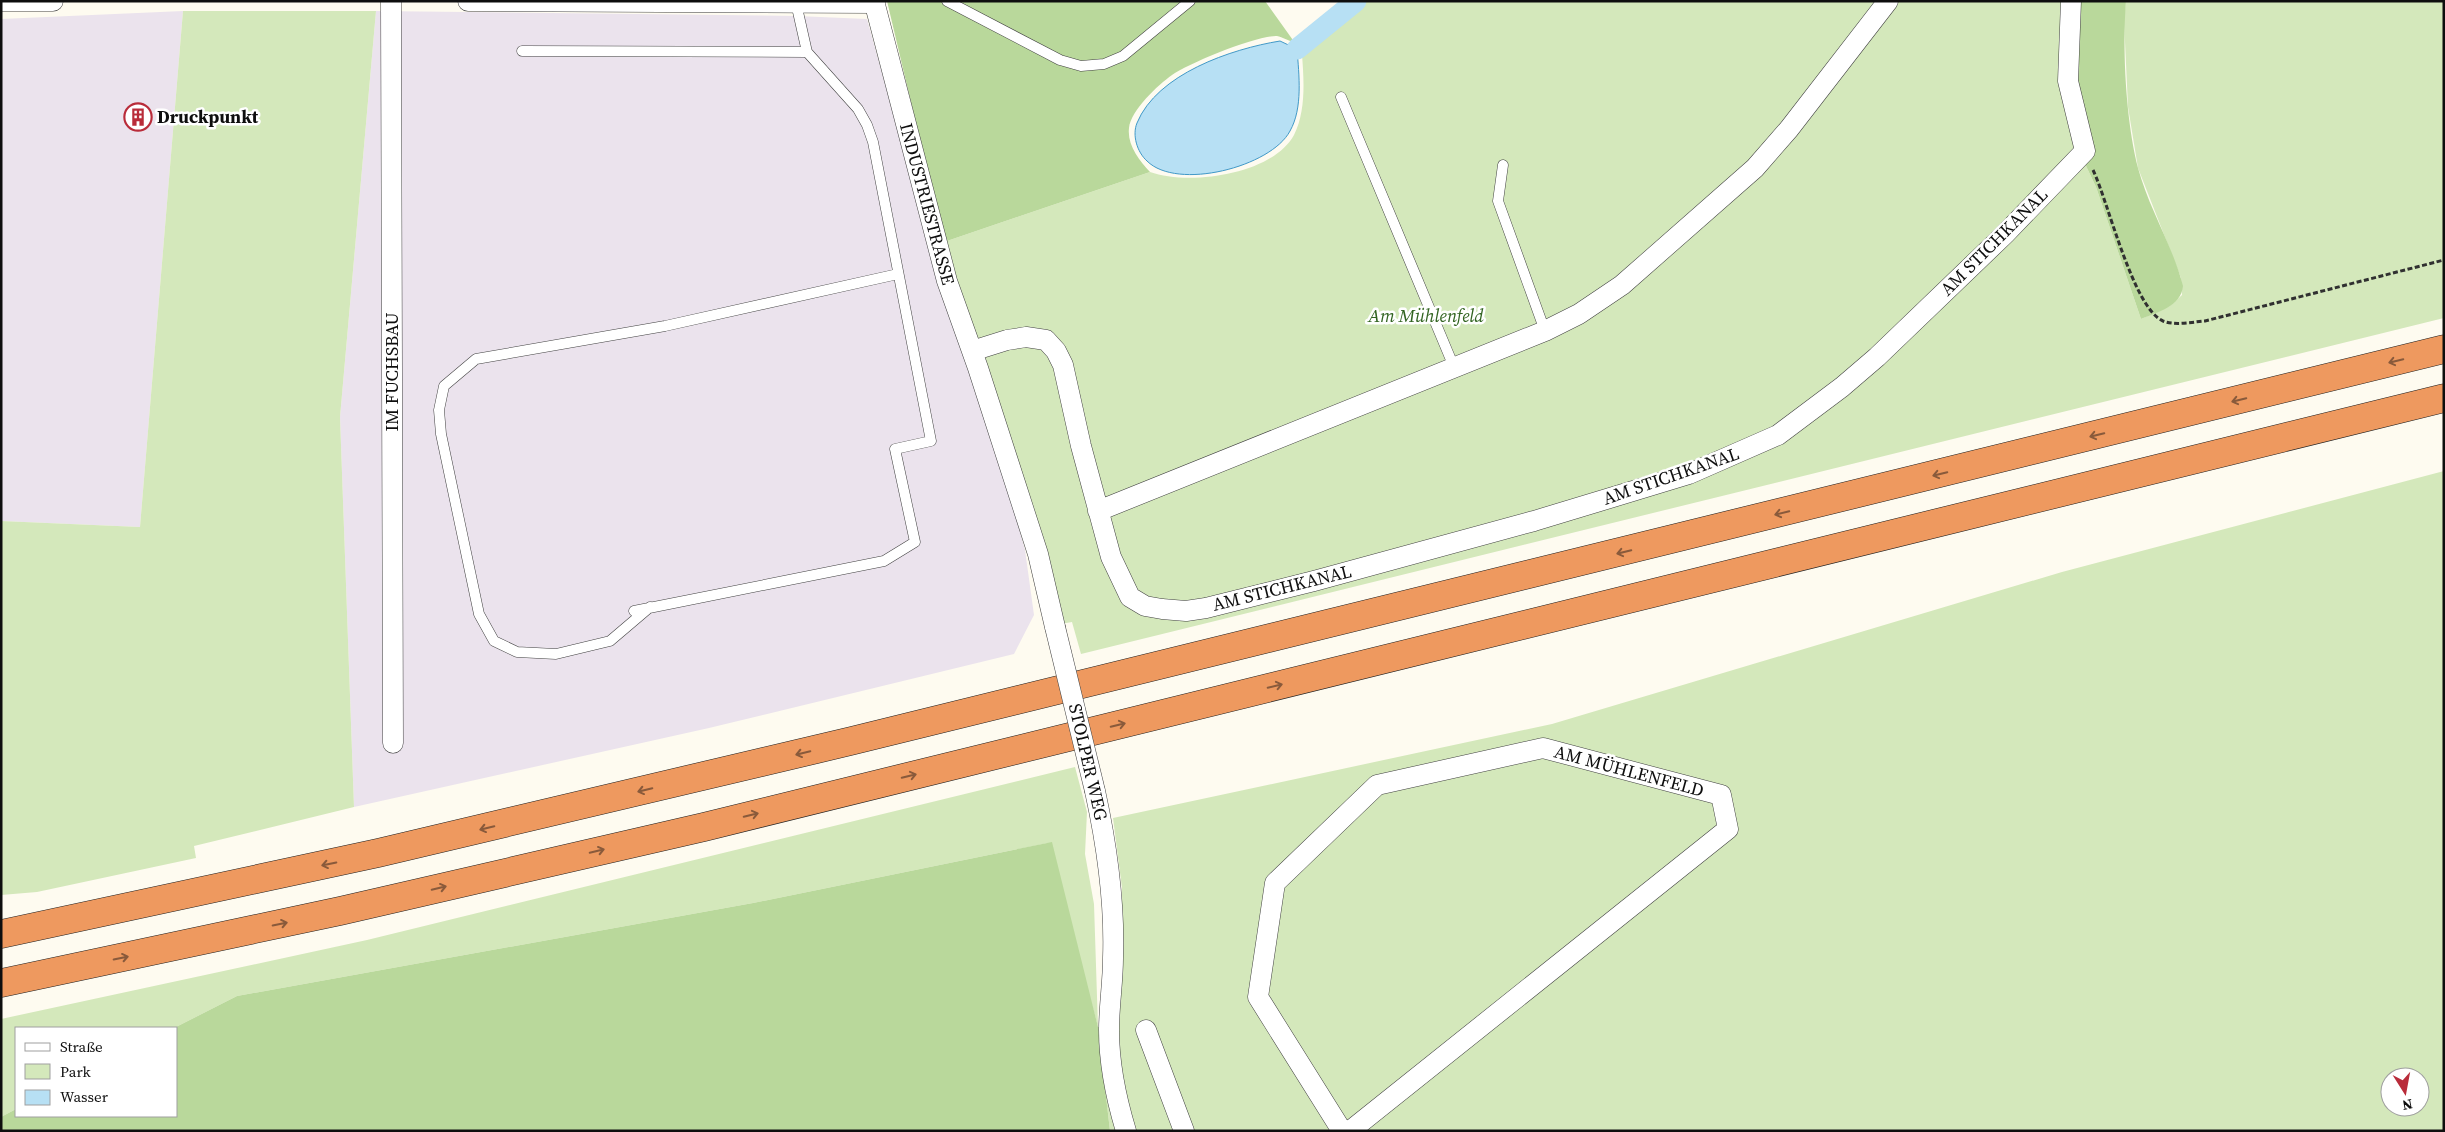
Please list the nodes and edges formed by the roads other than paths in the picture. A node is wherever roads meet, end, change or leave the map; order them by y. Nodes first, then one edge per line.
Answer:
1 (1, 1) edge
2 (53, 1) edge
3 (390, 1) edge
4 (468, 1) edge
5 (947, 1) edge
6 (1190, 1) edge
7 (1888, 1) edge
8 (2071, 1) edge
9 (796, 2) junction
10 (875, 2) edge
11 (522, 51) dead end
12 (807, 52) junction
13 (1341, 97) dead end
14 (1503, 165) dead end
15 (898, 274) junction
16 (1545, 331) junction
17 (2444, 349) edge
18 (972, 351) junction
19 (1454, 368) junction
20 (2444, 398) edge
21 (990, 403) joint
22 (1098, 511) junction
23 (650, 607) junction
24 (634, 611) dead end
25 (393, 743) dead end
26 (88, 916) junction
27 (1, 923) edge
28 (1, 934) edge
29 (74, 968) junction
30 (1, 983) edge
31 (1, 990) edge
32 (1146, 1030) dead end
33 (1126, 1131) edge
34 (1184, 1131) edge
35 (1342, 1131) edge
36 (1350, 1131) edge

1 - 2 street
3 - 25 street, IM FUCHSBAU
4 - 9 street
5 - 6 lane
7 - 16 street
8 - 22 street, AM STICHKANAL
9 - 10 street
9 - 12 lane
10 - 18 street, INDUSTRIESTRASSE
11 - 12 lane
12 - 15 lane
13 - 19 lane
14 - 16 lane
15 - 23 lane
15 - 23 lane
16 - 19 street
17 -> 26 highway
18 - 21 street, INDUSTRIESTRASSE
18 - 22 street, AM STICHKANAL
19 - 22 street
29 -> 20 highway
21 - 33 street, STOLPER WEG, bridge
23 - 24 lane
26 - 27 highway
26 - 28 highway
29 - 30 highway
29 - 31 highway
32 - 34 street
35 - 36 street, AM MÜHLENFELD

